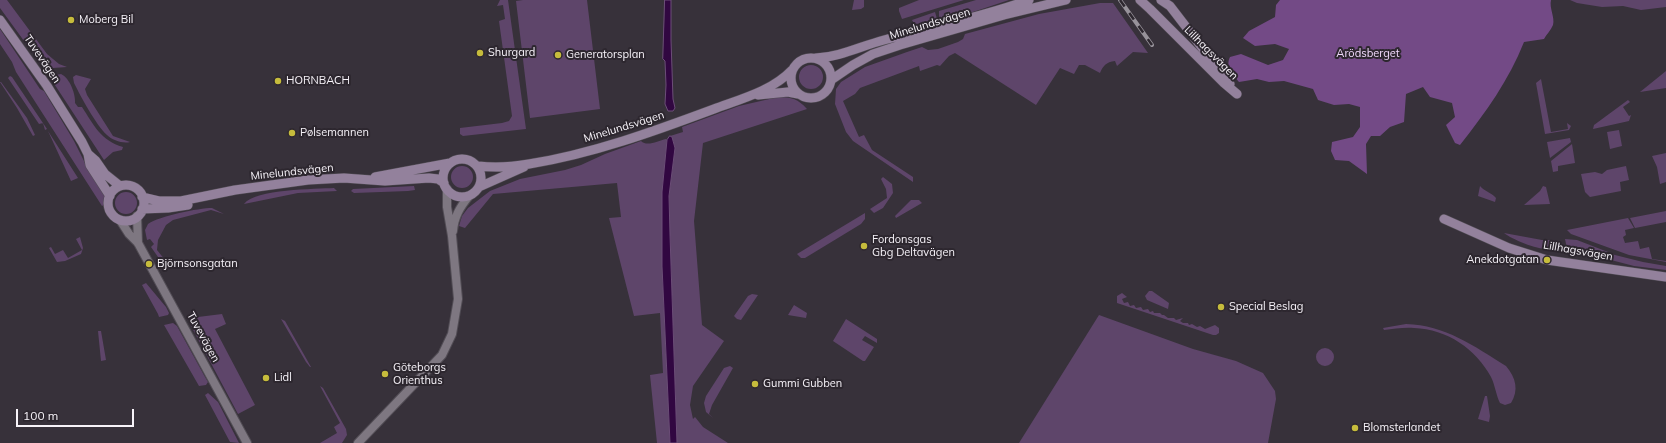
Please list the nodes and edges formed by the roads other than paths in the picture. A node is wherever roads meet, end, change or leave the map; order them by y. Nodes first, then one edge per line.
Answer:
1 (1030, 0) edge
2 (1056, 0) edge
3 (1066, 0) edge
4 (1142, 0) edge
5 (1161, 0) edge
6 (1170, 3) edge
7 (1036, 7) junction
8 (0, 20) edge
9 (816, 58) junction
10 (792, 70) junction
11 (831, 80) junction
12 (798, 94) junction
13 (746, 97) junction
14 (88, 154) junction
15 (450, 163) junction
16 (528, 165) junction
17 (478, 166) junction
18 (366, 179) junction
19 (120, 186) junction
20 (446, 186) junction
21 (479, 187) junction
22 (245, 190) junction
23 (110, 196) junction
24 (468, 196) junction
25 (142, 197) junction
26 (140, 213) junction
27 (1444, 219) dead end
28 (120, 220) junction
29 (452, 236) junction
30 (138, 243) junction
31 (1666, 277) edge
32 (247, 443) edge
33 (358, 443) edge

1 - 9 main road, Minelundsvägen
2 - 7 street
3 - 7 main road, Minelundsvägen
4 - 6 main road, Lillhagsvägen
5 - 6 main road, Lillhagsvägen
7 - 11 main road, Minelundsvägen
8 - 14 main road, Tuvevägen
9 - 10 main road, Minelundsvägen
9 - 11 main road
10 - 12 main road
10 - 13 main road, Minelundsvägen
11 - 12 main road, Minelundsvägen
12 - 13 main road, Minelundsvägen
13 - 16 main road, Minelundsvägen
14 - 19 main road, Tuvevägen
14 - 23 main road, Tuvevägen
15 - 17 main road, Minelundsvägen
15 - 18 main road, Minelundsvägen
15 - 20 main road
16 - 17 main road, Minelundsvägen
16 - 21 main road, Minelundsvägen
17 - 21 main road
18 - 20 main road, Minelundsvägen
18 - 22 main road, Minelundsvägen
19 - 23 main road
19 - 25 main road, Tuvevägen
20 - 24 main road, Minelundsvägen
20 - 29 street
21 - 24 main road, Minelundsvägen
22 - 25 main road, Minelundsvägen
22 - 26 main road, Minelundsvägen
23 - 28 main road, Tuvevägen
24 - 29 street
25 - 26 main road, Tuvevägen
26 - 28 main road
26 - 30 street, Tuvevägen
27 - 31 main road, Lillhagsvägen
28 - 30 street, Tuvevägen
29 - 33 street
30 - 32 street, Tuvevägen

